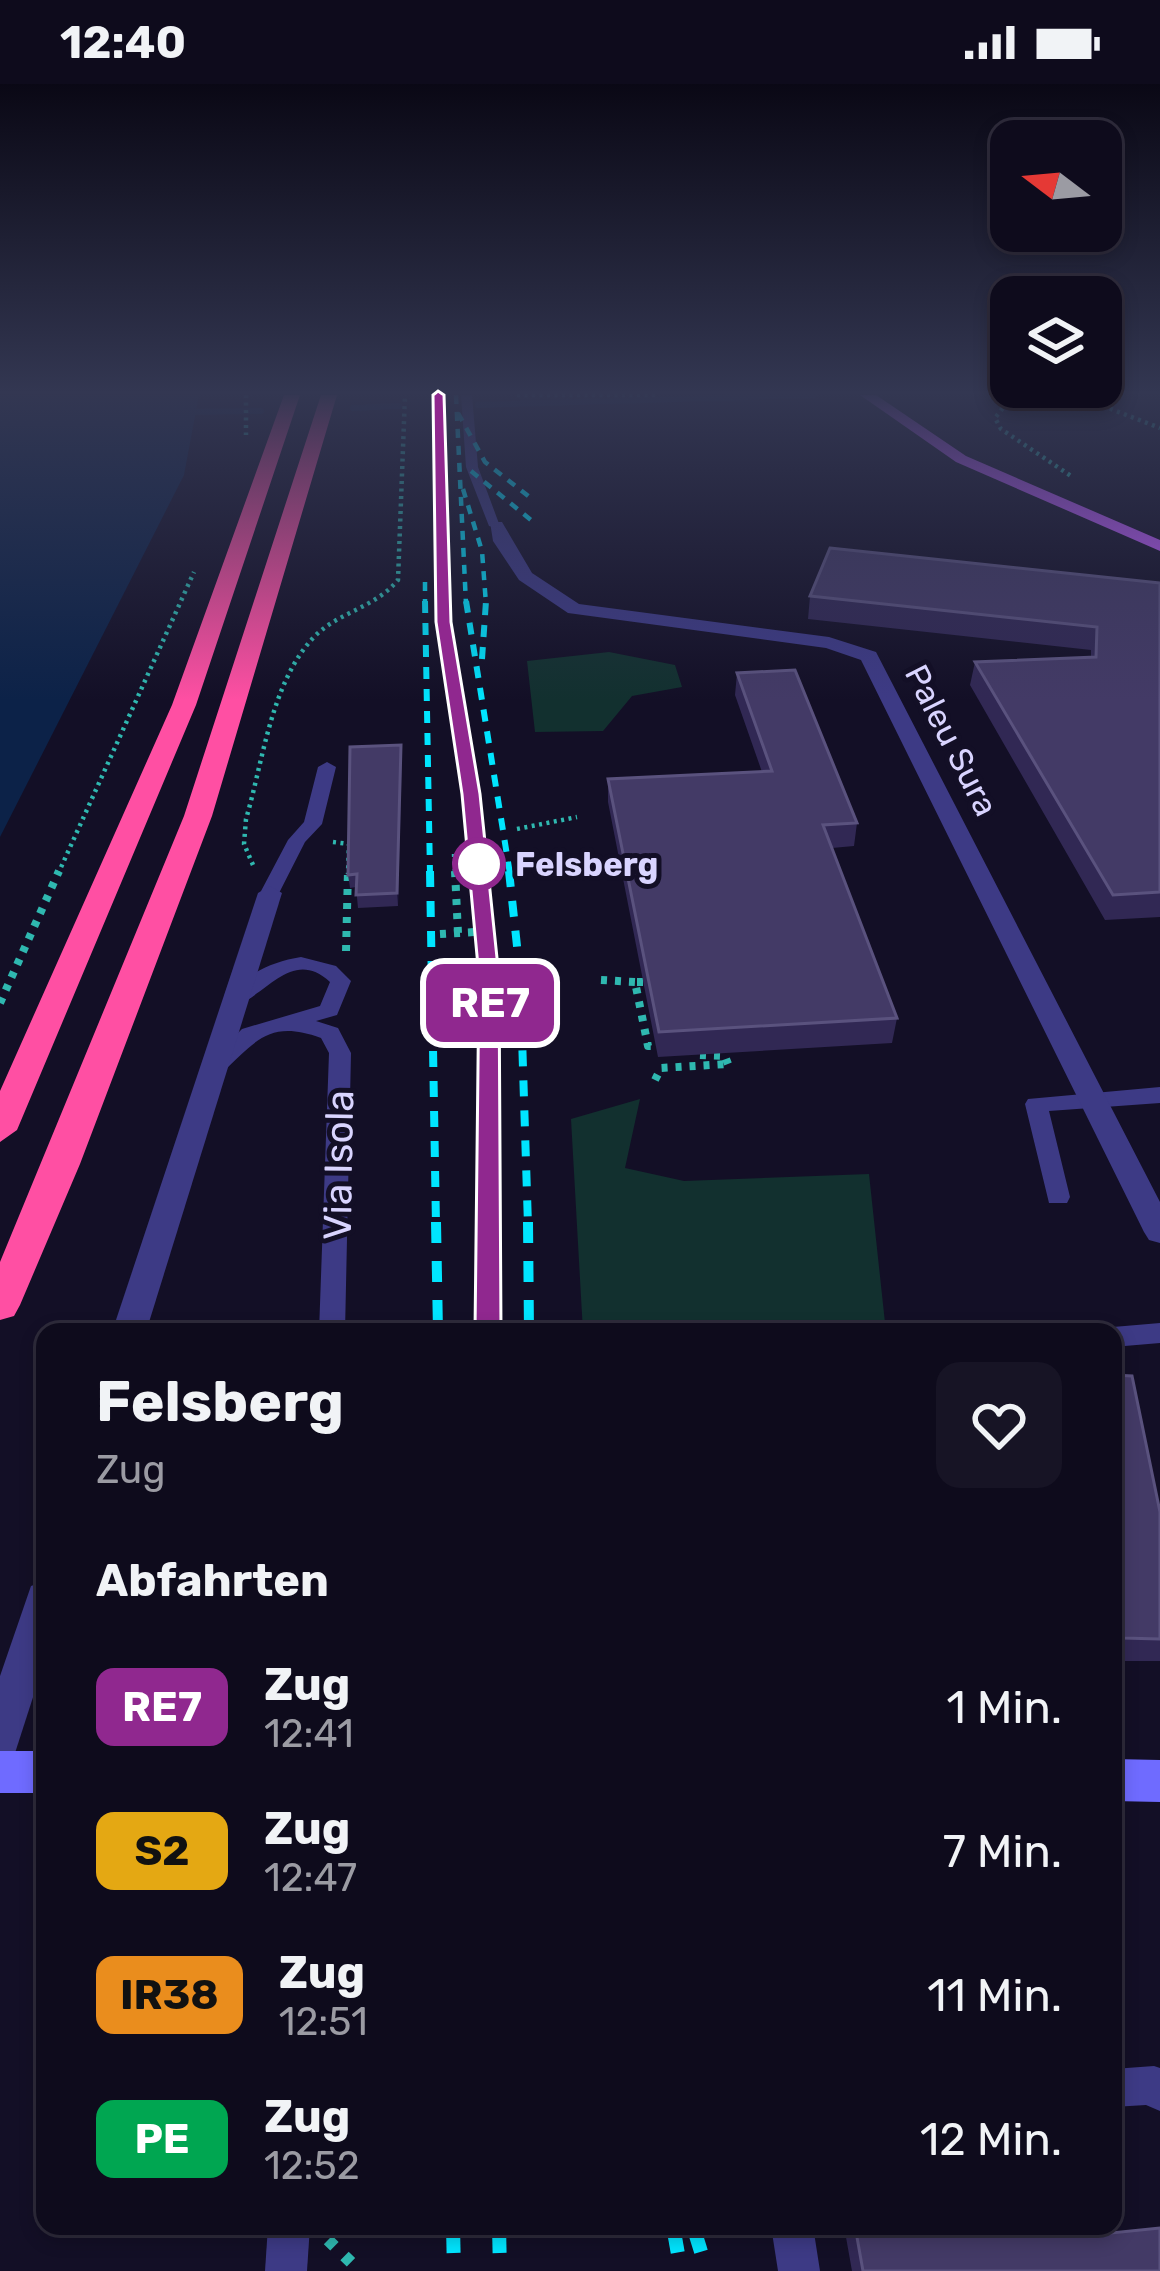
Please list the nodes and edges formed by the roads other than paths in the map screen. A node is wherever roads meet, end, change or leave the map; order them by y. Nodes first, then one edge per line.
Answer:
1 (256, 497) edge
2 (299, 497) edge
3 (484, 497) edge
4 (1046, 497) edge
5 (496, 526) joint
6 (1160, 546) edge
7 (327, 766) dead end
8 (271, 893) joint
9 (339, 983) junction
10 (235, 1000) junction
11 (300, 1024) junction
12 (340, 1053) junction
13 (211, 1072) junction
14 (1160, 1095) edge
15 (1095, 1098) junction
16 (0, 1130) edge
17 (1058, 1197) dead end
18 (1160, 1232) edge
19 (0, 1305) edge
20 (132, 1323) edge
21 (332, 1323) edge
22 (1160, 1333) edge
23 (1122, 1336) edge
24 (36, 1626) edge
25 (0, 1739) edge
26 (0, 1772) edge
27 (36, 1772) edge
28 (1122, 1780) edge
29 (1160, 1780) edge
30 (1122, 2087) edge
31 (1160, 2092) edge
32 (288, 2235) edge
33 (793, 2235) edge
34 (286, 2271) edge
35 (799, 2271) edge

1 - 16 highway
2 - 19 highway
3 - 5 lane
4 - 6 main road
5 - 15 street, Paleu Sura
7 - 8 lane
8 - 10 street
9 - 10 lane
9 - 11 lane
9 - 12 lane
10 - 13 street
11 - 12 lane, Via Isola
11 - 13 lane
12 - 21 lane, Via Isola
13 - 20 street
14 - 15 lane
15 - 17 lane
15 - 18 street, Paleu Sura
22 - 23 lane
24 - 25 street
26 - 27 street
28 - 29 street
30 - 31 lane
32 - 34 lane
33 - 35 lane

